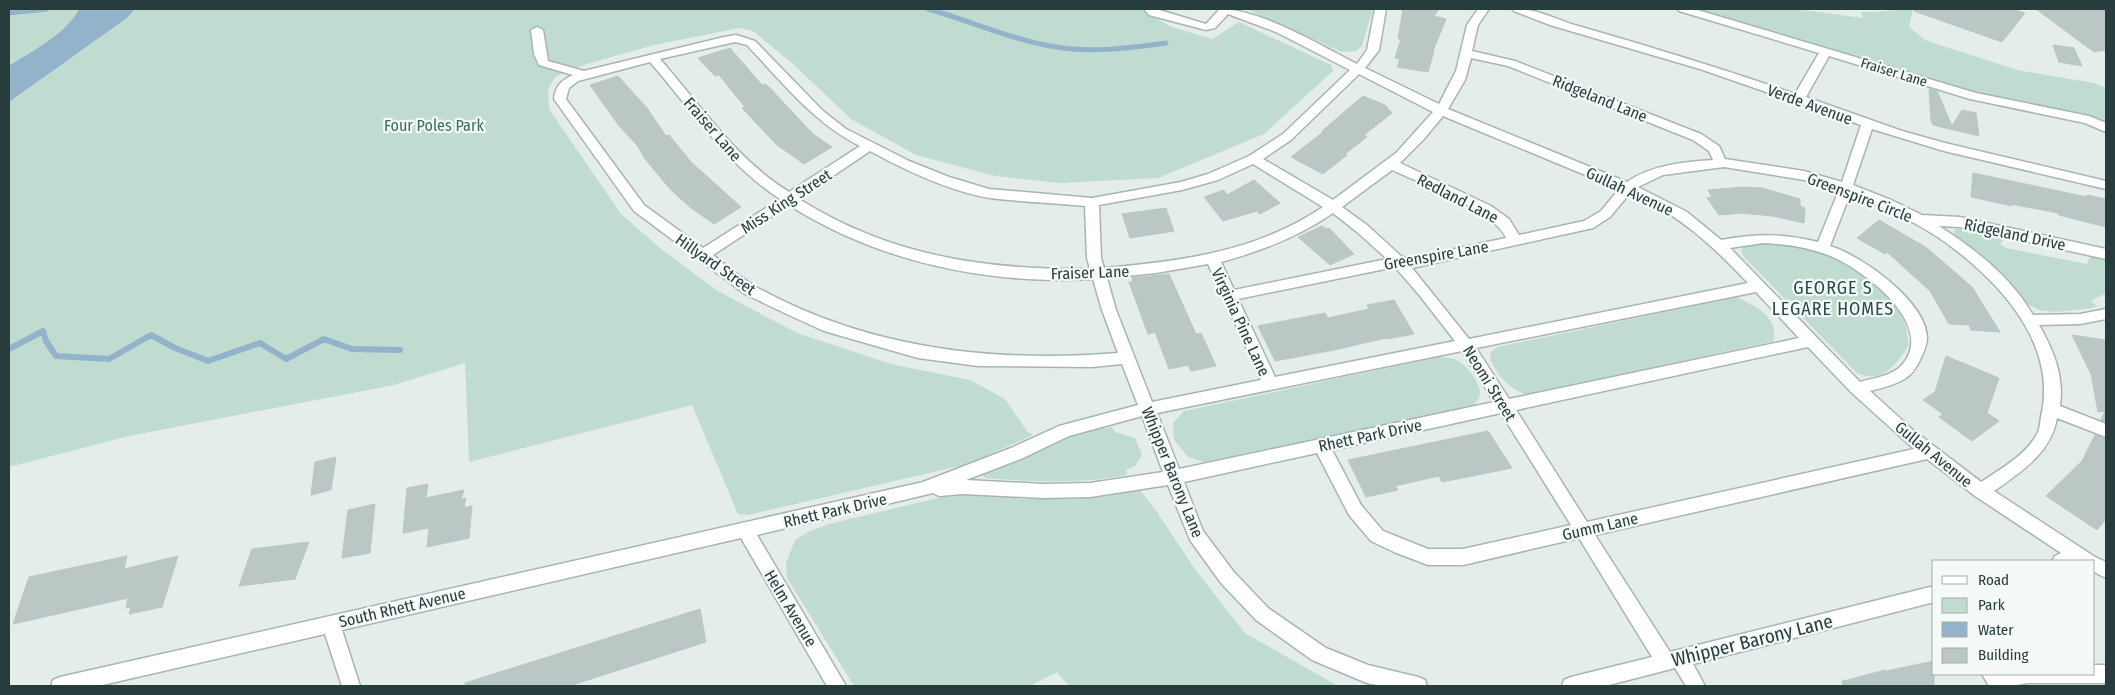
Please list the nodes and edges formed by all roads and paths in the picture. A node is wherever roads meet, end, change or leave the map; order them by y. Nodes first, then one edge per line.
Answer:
1 (1150, 9) edge
2 (1226, 9) edge
3 (1381, 9) edge
4 (1484, 9) edge
5 (1518, 9) edge
6 (1683, 9) edge
7 (537, 30) dead end
8 (1826, 52) junction
9 (1465, 53) junction
10 (653, 58) junction
11 (1359, 69) junction
12 (583, 75) junction
13 (1798, 100) junction
14 (1440, 110) junction
15 (1867, 125) junction
16 (2106, 128) edge
17 (869, 146) junction
18 (1254, 159) junction
19 (1391, 164) junction
20 (1722, 164) junction
21 (2106, 185) edge
22 (1628, 187) junction
23 (1846, 188) junction
24 (789, 199) junction
25 (1092, 202) junction
26 (1333, 207) junction
27 (1922, 220) junction
28 (1514, 241) junction
29 (1718, 245) junction
30 (1822, 248) junction
31 (2106, 254) edge
32 (702, 256) junction
33 (1213, 260) junction
34 (1397, 262) junction
35 (1099, 275) junction
36 (1759, 286) junction
37 (1229, 296) junction
38 (2106, 314) edge
39 (2032, 320) junction
40 (1811, 341) junction
41 (1466, 344) junction
42 (1128, 358) junction
43 (1270, 384) junction
44 (1857, 389) junction
45 (1505, 406) junction
46 (1147, 409) junction
47 (2052, 409) junction
48 (2106, 430) edge
49 (1322, 446) junction
50 (1930, 452) junction
51 (1174, 477) junction
52 (925, 489) junction
53 (1981, 491) junction
54 (1582, 529) junction
55 (744, 530) junction
56 (2085, 560) edge
57 (1932, 598) edge
58 (331, 623) junction
59 (1673, 660) junction
60 (1992, 675) edge
61 (2023, 675) edge
62 (1595, 683) edge
63 (60, 686) edge
64 (351, 686) edge
65 (837, 686) edge
66 (1418, 686) edge
67 (1571, 686) edge
68 (1696, 686) edge

1 - 2 street
2 - 11 street, Gullah Avenue
3 - 11 street
4 - 9 street, Fraiser Lane
5 - 13 street, Verde Avenue
6 - 8 street, Fraiser Lane
7 - 12 street
8 - 13 street
8 - 16 street, Fraiser Lane
9 - 14 street, Fraiser Lane
9 - 20 street, Ridgeland Lane
10 - 12 street, Hillyard Street
10 - 17 street, Hillyard Street
10 - 24 street, Fraiser Lane
11 - 14 street, Gullah Avenue
11 - 18 street
12 - 32 street, Hillyard Street
13 - 15 street, Verde Avenue
14 - 19 street, Fraiser Lane
14 - 22 street, Gullah Avenue
15 - 21 street, Verde Avenue
15 - 23 street
17 - 24 street, Miss King Street
17 - 25 street
18 - 25 street
18 - 26 street, Neomi Street
19 - 26 street, Fraiser Lane
19 - 28 street, Redland Lane
20 - 22 street, Greenspire Circle
20 - 23 street, Greenspire Circle
22 - 28 street, Greenspire Lane
22 - 29 street, Gullah Avenue
23 - 27 street, Greenspire Circle
23 - 30 street
24 - 32 street, Miss King Street
24 - 35 street, Fraiser Lane
25 - 35 street, Whipper Barony Lane
26 - 33 street, Fraiser Lane
26 - 34 street, Neomi Street
27 - 31 street, Ridgeland Drive
27 - 39 street, Greenspire Circle
28 - 34 street, Greenspire Lane
29 - 30 street
29 - 36 street, Gullah Avenue
30 - 44 street
32 - 42 street, Hillyard Street
33 - 35 street, Fraiser Lane
33 - 37 street, Virginia Pine Lane
34 - 37 street, Greenspire Lane
34 - 41 street, Neomi Street
35 - 42 street, Whipper Barony Lane
36 - 40 street, Gullah Avenue
36 - 41 street, Rhett Park Drive
37 - 43 street, Virginia Pine Lane
38 - 39 street
39 - 47 street, Greenspire Circle
40 - 44 street, Gullah Avenue
40 - 45 street, Rhett Park Drive
41 - 43 street, Rhett Park Drive
41 - 45 street, Neomi Street
42 - 46 street, Whipper Barony Lane
43 - 46 street, Rhett Park Drive
44 - 50 street, Gullah Avenue
45 - 49 street, Rhett Park Drive
45 - 54 street, Neomi Street
46 - 51 street, Whipper Barony Lane
46 - 52 street, Rhett Park Drive
47 - 48 street
47 - 53 street, Greenspire Circle
49 - 51 street, Rhett Park Drive
49 - 54 street, Gumm Lane
50 - 53 street, Gullah Avenue
50 - 54 street, Gumm Lane
51 - 52 street, Rhett Park Drive
51 - 66 street, Whipper Barony Lane
52 - 55 street, Rhett Park Drive
53 - 56 street, Gullah Avenue
54 - 59 street, Neomi Street
55 - 58 street, South Rhett Avenue
55 - 65 street, Helm Avenue
57 - 59 street, Whipper Barony Lane
58 - 63 street, South Rhett Avenue
58 - 64 street
59 - 62 street, Whipper Barony Lane
59 - 68 street, Neomi Street
60 - 61 street
62 - 67 street, Whipper Barony Lane

